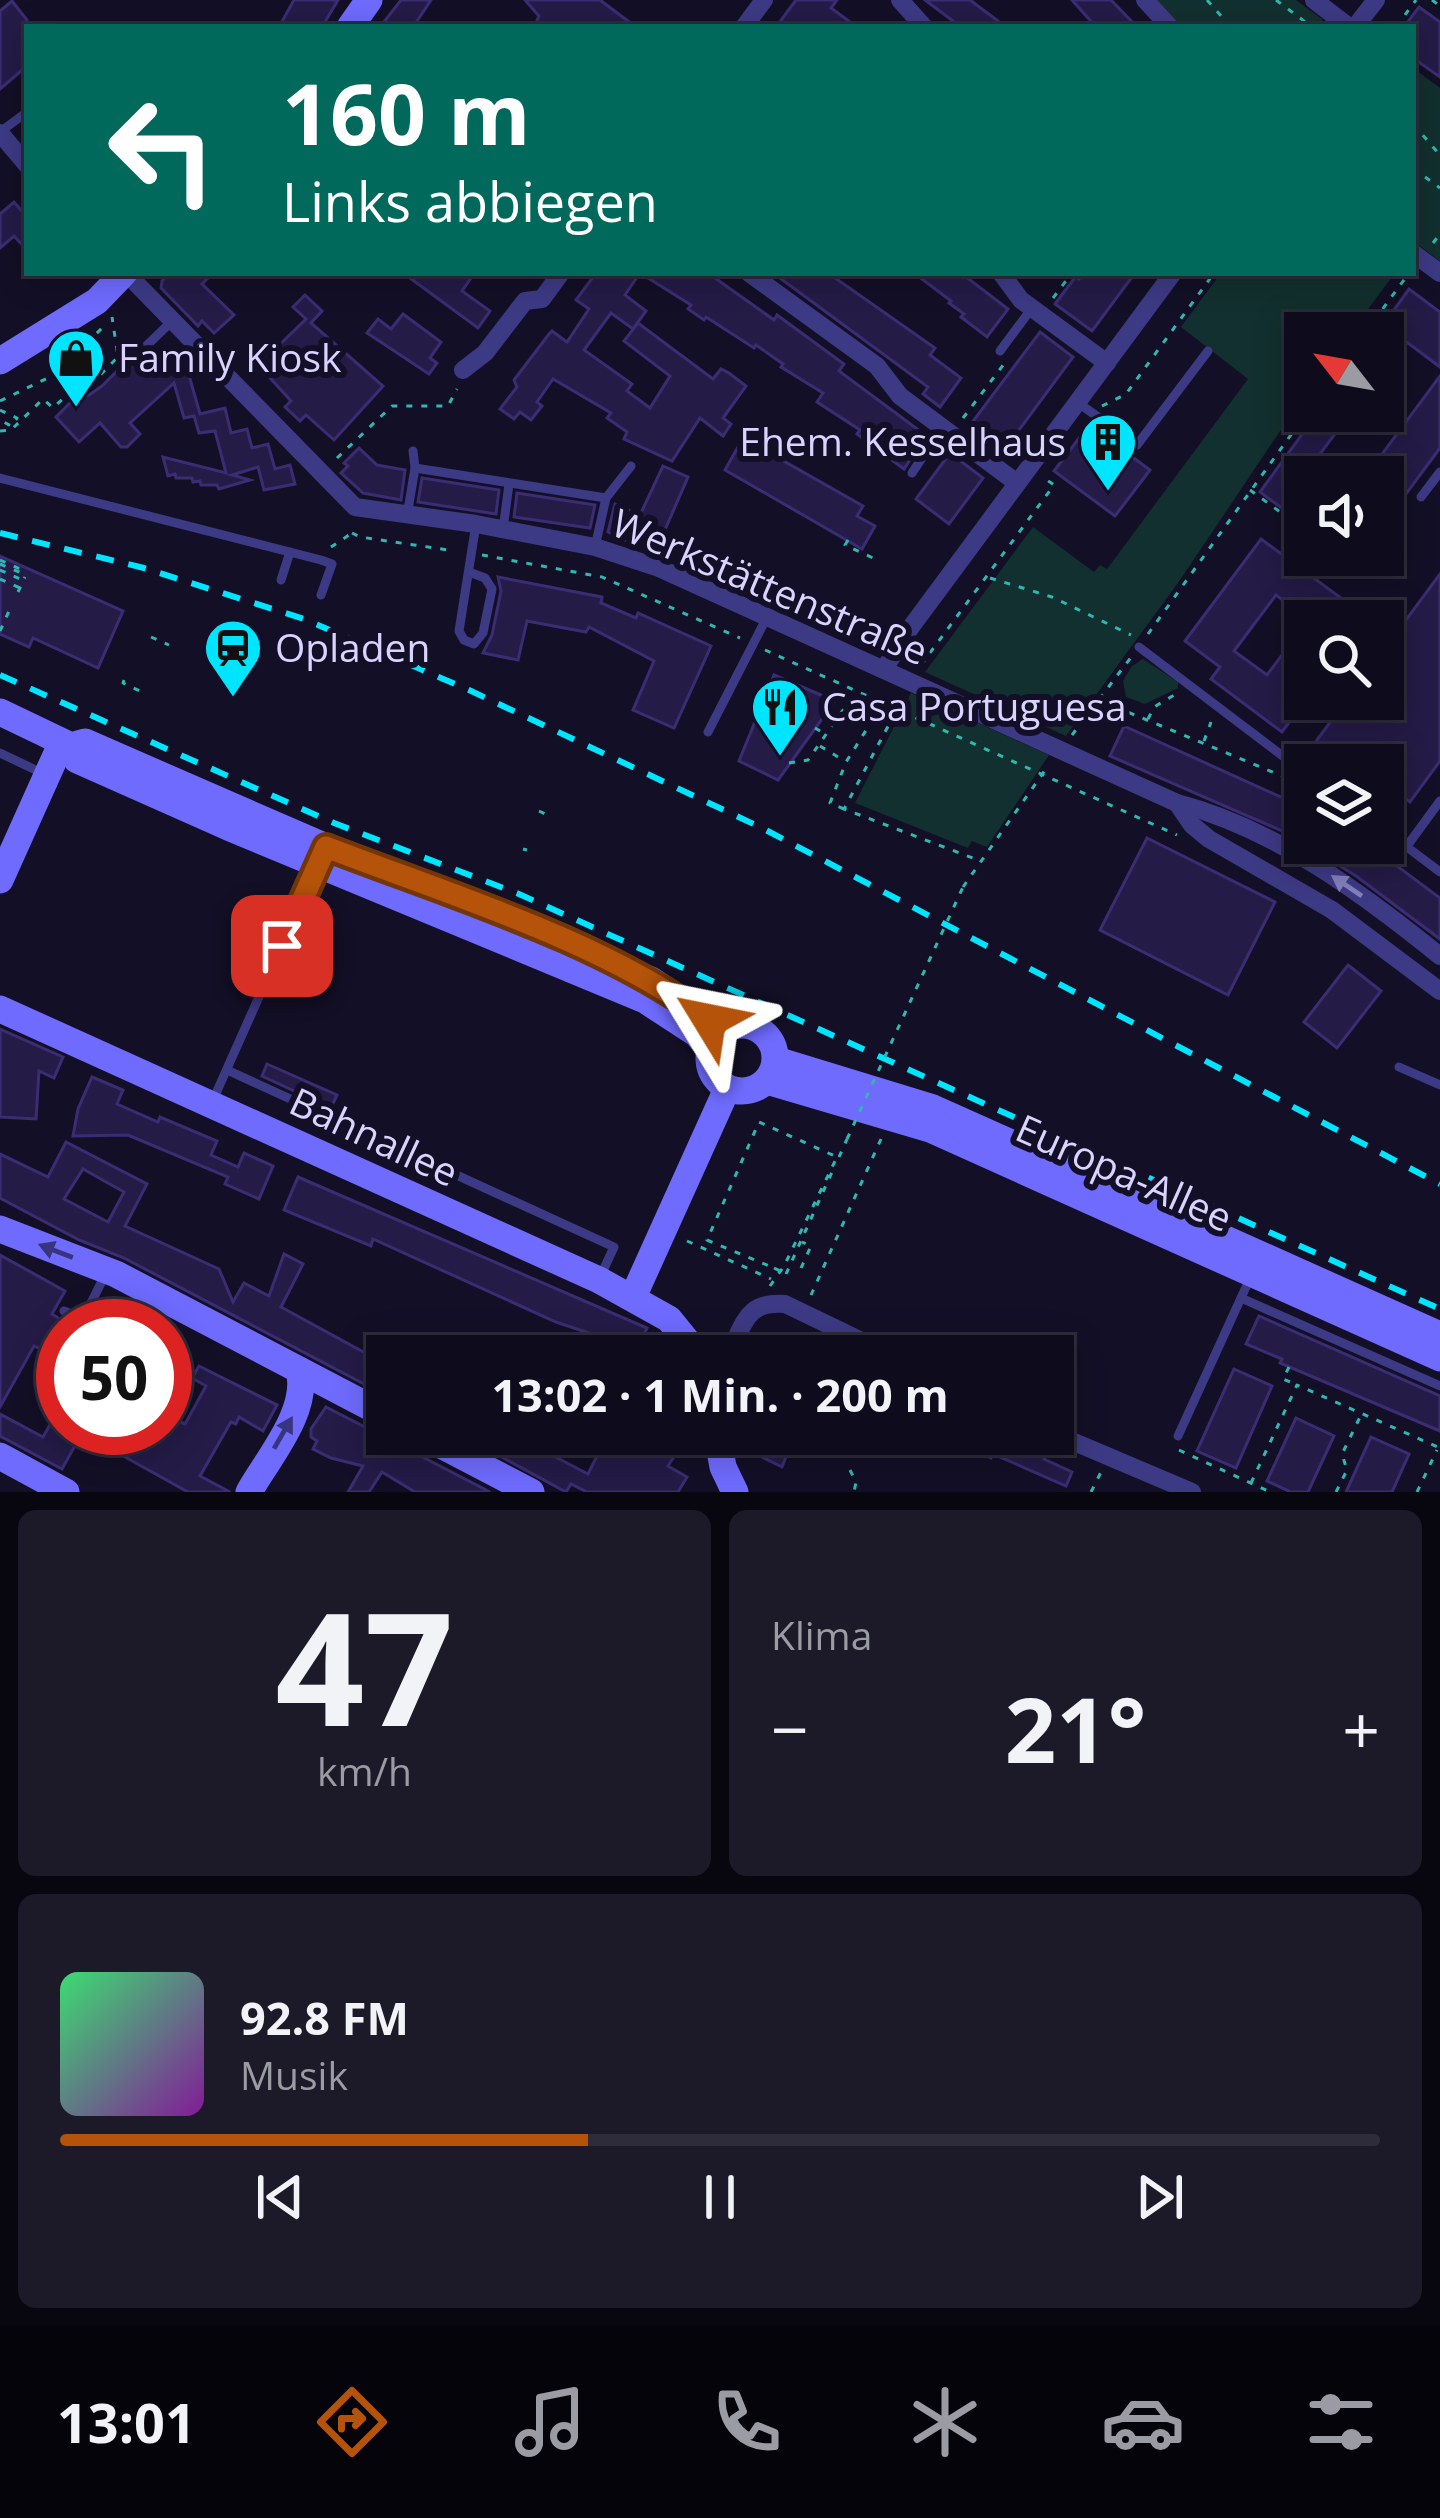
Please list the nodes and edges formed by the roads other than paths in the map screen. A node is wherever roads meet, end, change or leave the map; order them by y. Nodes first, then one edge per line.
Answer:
1 (900, 0) edge
2 (1145, 0) edge
3 (1314, 0) edge
4 (1376, 0) edge
5 (920, 24) edge
6 (1167, 24) edge
7 (1348, 24) edge
8 (1355, 24) edge
9 (0, 132) edge
10 (24, 161) edge
11 (122, 276) edge
12 (128, 276) edge
13 (559, 276) edge
14 (753, 276) edge
15 (1004, 276) edge
16 (1171, 276) edge
17 (1036, 312) junction
18 (174, 319) junction
19 (1000, 351) dead end
20 (1208, 351) dead end
21 (137, 356) dead end
22 (0, 361) edge
23 (1106, 363) junction
24 (463, 370) road end
25 (1083, 407) junction
26 (947, 431) junction
27 (413, 451) dead end
28 (631, 466) dead end
29 (415, 468) junction
30 (912, 472) dead end
31 (1440, 472) edge
32 (0, 478) edge
33 (1017, 483) junction
34 (509, 484) junction
35 (1421, 496) dead end
36 (606, 498) junction
37 (407, 516) junction
38 (476, 524) junction
39 (503, 529) junction
40 (595, 547) junction
41 (290, 551) junction
42 (469, 572) junction
43 (281, 580) dead end
44 (321, 595) dead end
45 (767, 616) junction
46 (1139, 647) road end
47 (884, 669) junction
48 (0, 712) edge
49 (708, 732) dead end
50 (67, 744) junction
51 (0, 753) edge
52 (1284, 757) edge
53 (47, 776) junction
54 (1440, 801) edge
55 (1178, 803) junction
56 (1404, 844) edge
57 (1407, 846) junction
58 (322, 855) junction
59 (1440, 872) edge
60 (0, 880) edge
61 (1440, 956) edge
62 (1440, 991) edge
63 (0, 1009) edge
64 (718, 1039) junction
65 (1399, 1067) dead end
66 (227, 1070) junction
67 (772, 1070) junction
68 (1440, 1085) edge
69 (727, 1089) junction
70 (211, 1105) junction
71 (1, 1230) edge
72 (107, 1270) junction
73 (1251, 1276) junction
74 (599, 1280) junction
75 (633, 1297) junction
76 (93, 1299) edge
77 (685, 1335) edge
78 (739, 1335) edge
79 (849, 1335) edge
80 (1440, 1335) edge
81 (1440, 1358) edge
82 (299, 1370) junction
83 (1440, 1386) edge
84 (366, 1405) edge
85 (1178, 1436) road end
86 (1074, 1442) edge
87 (461, 1455) edge
88 (721, 1455) edge
89 (0, 1456) edge
90 (1147, 1484) edge
91 (66, 1492) edge
92 (249, 1492) edge
93 (531, 1492) edge
94 (736, 1492) edge
95 (1192, 1492) edge

1 - 5 street
2 - 6 street
3 - 7 street
4 - 8 street
9 - 10 street
11 - 22 main road
12 - 18 street
13 - 24 street
14 - 26 street
15 - 17 street
16 - 23 street
17 - 19 lane
17 - 23 street
18 - 21 lane
18 - 37 street, Werkstättenstraße
20 - 25 lane
23 - 25 street
25 - 33 street
26 - 30 lane
26 - 33 street
27 - 29 lane
28 - 36 lane
29 - 34 lane
29 - 37 lane
31 - 35 lane
32 - 41 lane
33 - 47 street
34 - 36 lane
34 - 39 lane
36 - 40 lane
37 - 38 street, Werkstättenstraße
38 - 39 street, Werkstättenstraße
38 - 42 lane
39 - 40 street, Werkstättenstraße
40 - 45 street, Werkstättenstraße
41 - 43 lane
41 - 44 lane
42 - 42 lane
45 - 47 street, Werkstättenstraße
45 - 49 lane
46 - 52 lane
47 - 55 street, Werkstättenstraße
48 - 50 main road
50 - 53 main road
50 - 58 main road
51 - 53 lane
53 - 60 main road
54 - 57 lane
61 -> 55 street, Werkstättenstraße
55 - 62 street, Werkstättenstraße
56 - 57 lane
57 - 59 lane
58 - 64 main road
58 - 66 lane
63 - 70 main road, Bahnallee
64 - 67 main road
64 - 69 main road
65 - 68 lane
66 - 70 lane
66 - 74 lane
67 - 69 main road
67 - 73 main road, Europa-Allee
67 - 73 main road, Europa-Allee
69 - 75 main road
70 - 74 main road, Bahnallee
72 -> 71 main road
72 - 76 lane
72 - 82 main road
73 - 80 main road, Europa-Allee
73 - 81 main road, Europa-Allee
73 - 83 lane, Europa-Allee
73 - 85 lane
74 - 75 main road, Bahnallee
75 - 77 main road, Bahnallee
78 - 79 street
82 - 84 main road
92 -> 82 main road
86 - 90 street
87 - 93 main road
88 - 94 main road
89 - 91 main road
90 - 95 street

